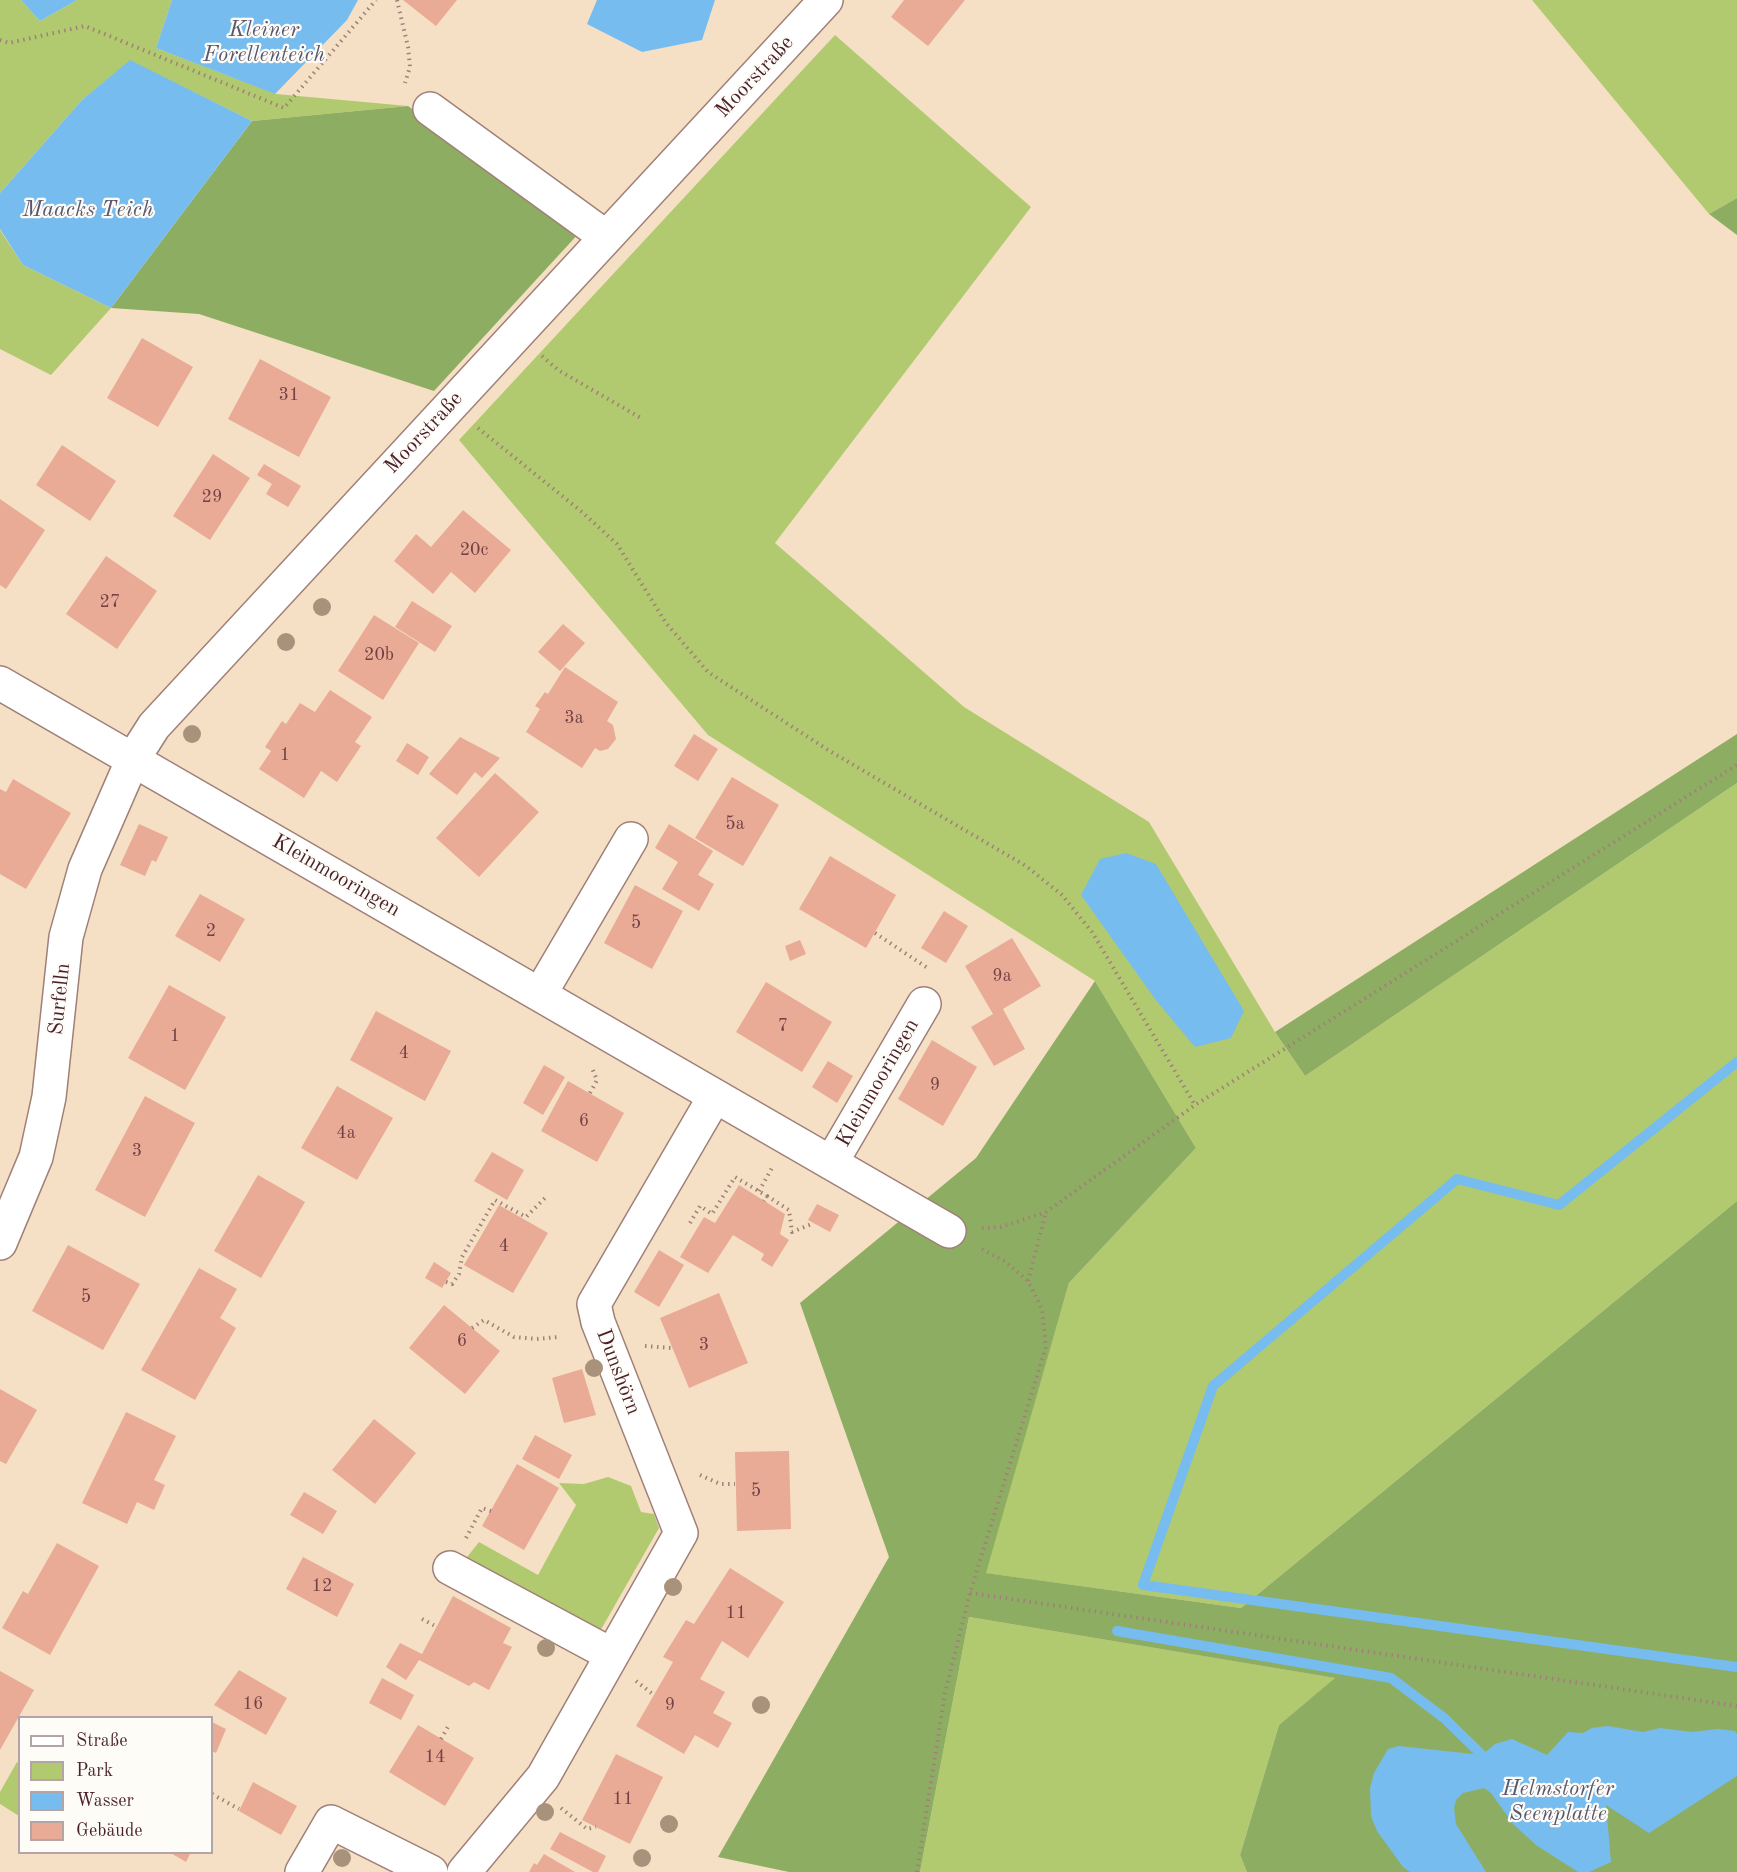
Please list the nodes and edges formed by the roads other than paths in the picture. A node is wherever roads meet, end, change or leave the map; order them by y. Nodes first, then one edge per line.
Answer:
1 (826, 0) edge
2 (430, 109) road end
3 (606, 237) junction
4 (0, 683) edge
5 (133, 759) junction
6 (631, 839) dead end
7 (540, 994) junction
8 (924, 1004) dead end
9 (716, 1096) junction
10 (831, 1163) junction
11 (949, 1231) road end
12 (0, 1243) edge
13 (450, 1568) road end
14 (612, 1655) junction
15 (302, 1872) edge
16 (431, 1872) edge
17 (464, 1872) edge

1 - 3 street, Moorstraße
2 - 3 street
3 - 5 street, Moorstraße
4 - 5 street
5 - 7 street, Kleinmooringen
5 - 12 street, Surfelln
6 - 7 street
7 - 9 street, Kleinmooringen
8 - 10 street, Kleinmooringen
9 - 10 street, Kleinmooringen
9 - 14 street, Dunshörn
10 - 11 street, Kleinmooringen
13 - 14 street
14 - 17 street, Dunshörn
15 - 16 street

